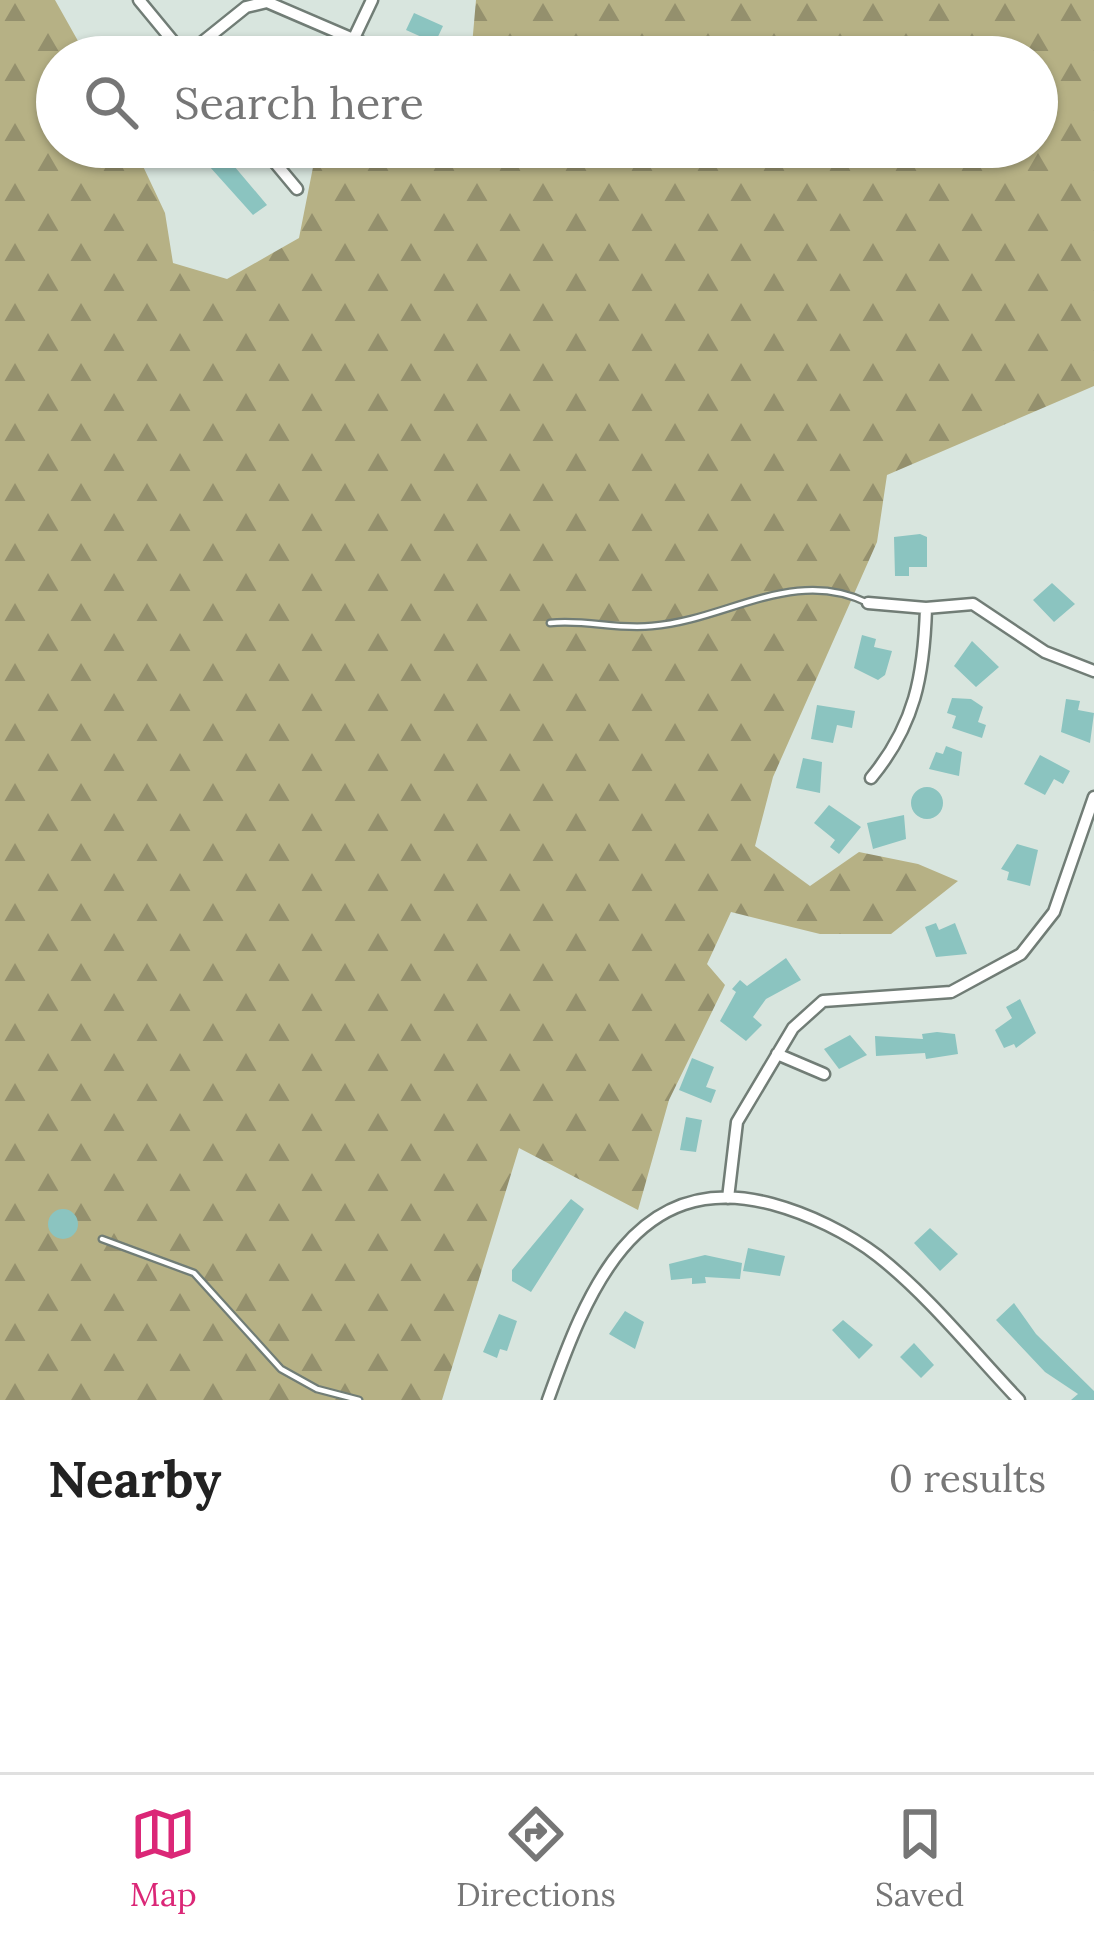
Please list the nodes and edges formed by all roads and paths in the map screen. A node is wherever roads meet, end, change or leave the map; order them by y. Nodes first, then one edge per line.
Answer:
1 (139, 0) edge
2 (372, 0) edge
3 (169, 36) edge
4 (211, 36) edge
5 (349, 36) edge
6 (355, 36) edge
7 (280, 168) edge
8 (297, 189) dead end
9 (868, 603) joint
10 (926, 608) junction
11 (550, 623) dead end
12 (1094, 671) edge
13 (871, 778) dead end
14 (1094, 797) edge
15 (777, 1054) junction
16 (824, 1074) dead end
17 (728, 1198) junction
18 (102, 1239) dead end
19 (359, 1400) edge
20 (548, 1400) edge
21 (1019, 1400) edge

1 - 3 street
2 - 6 street
4 - 5 street
7 - 8 street
9 - 10 street
9 - 11 lane
10 - 12 street
10 - 13 street
14 - 15 street
15 - 16 street
15 - 17 street
17 - 20 street
17 - 21 street
18 - 19 lane

